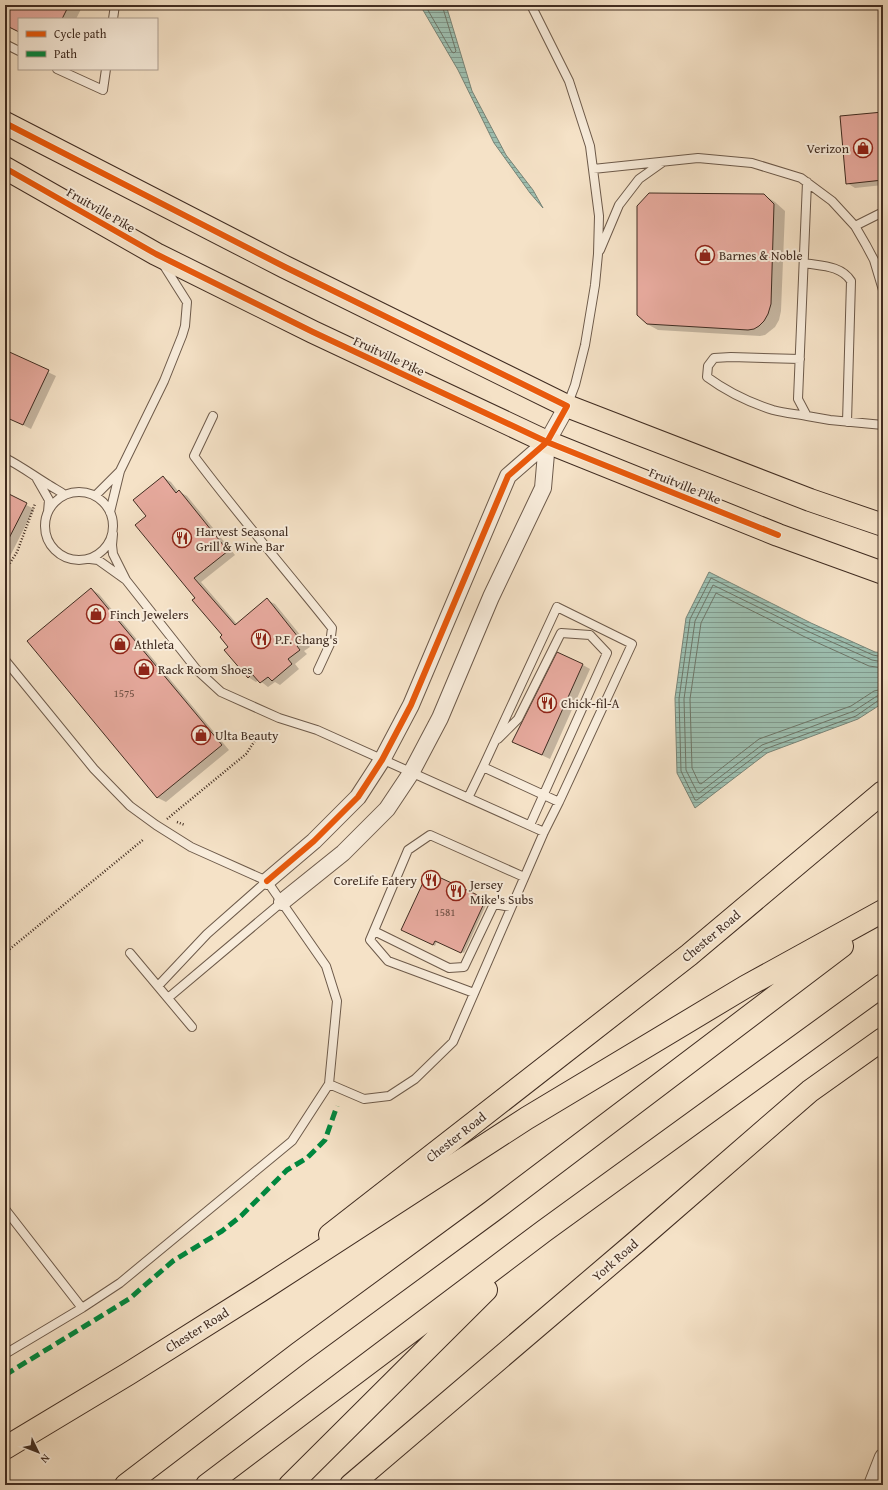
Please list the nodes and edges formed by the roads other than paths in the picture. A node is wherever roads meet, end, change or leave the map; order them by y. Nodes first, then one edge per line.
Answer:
1 (114, 5) edge
2 (531, 5) edge
3 (113, 18) edge
4 (5, 44) edge
5 (18, 50) edge
6 (59, 70) edge
7 (106, 70) edge
8 (5, 123) edge
9 (664, 162) junction
10 (5, 168) edge
11 (593, 169) junction
12 (807, 182) junction
13 (883, 212) edge
14 (855, 226) junction
15 (156, 254) junction
16 (598, 254) junction
17 (804, 263) junction
18 (883, 290) edge
19 (800, 359) junction
20 (567, 406) junction
21 (213, 416) dead end
22 (807, 416) junction
23 (847, 422) junction
24 (883, 424) edge
25 (547, 442) junction
26 (5, 458) edge
27 (120, 471) junction
28 (36, 476) junction
29 (65, 495) junction
30 (95, 496) junction
31 (110, 512) junction
32 (48, 513) junction
33 (883, 525) edge
34 (113, 534) junction
35 (89, 559) junction
36 (883, 573) edge
37 (126, 580) junction
38 (5, 660) edge
39 (318, 670) dead end
40 (495, 742) junction
41 (382, 760) junction
42 (483, 768) junction
43 (411, 772) junction
44 (883, 792) edge
45 (543, 795) junction
46 (468, 798) junction
47 (883, 798) edge
48 (558, 802) junction
49 (857, 813) junction
50 (530, 825) junction
51 (544, 832) junction
52 (524, 877) junction
53 (267, 881) junction
54 (282, 902) junction
55 (512, 907) junction
56 (883, 911) edge
57 (883, 916) edge
58 (374, 931) junction
59 (130, 953) dead end
60 (883, 985) edge
61 (158, 986) junction
62 (474, 993) junction
63 (168, 998) junction
64 (192, 1027) dead end
65 (883, 1040) edge
66 (329, 1084) junction
67 (5, 1209) edge
68 (544, 1231) junction
69 (260, 1291) junction
70 (82, 1308) junction
71 (5, 1354) edge
72 (5, 1448) edge
73 (883, 1456) edge
74 (126, 1485) edge
75 (207, 1485) edge
76 (290, 1485) edge
77 (350, 1485) edge
78 (872, 1485) edge

1 - 3 lane
2 - 11 lane
4 - 5 lane
6 - 7 lane
8 - 20 main road
9 - 11 lane
9 - 12 lane
9 - 16 lane
10 - 15 main road, Fruitville Pike
11 - 16 lane
12 - 14 lane
12 - 17 lane
13 - 14 lane
14 - 18 lane
15 - 25 main road, Fruitville Pike
15 - 27 lane
16 - 20 lane
17 - 19 lane
17 - 23 lane
19 - 22 lane
19 - 22 lane
20 - 25 street
20 - 33 main road
21 - 39 lane
22 - 23 lane
23 - 24 lane
25 - 36 main road, Fruitville Pike
25 - 41 street
25 - 43 street
26 - 28 lane
27 - 30 lane
27 - 31 lane
28 - 29 lane
28 - 32 lane
29 - 30 lane
29 - 32 lane
30 - 31 lane
31 - 34 lane
32 - 35 lane
34 - 35 lane
34 - 37 lane
35 - 37 lane
37 - 41 lane
38 - 53 lane
40 - 42 lane
40 - 45 lane
40 - 48 lane
41 - 43 lane
41 - 53 street
42 - 45 lane
42 - 46 lane
43 - 46 lane
43 - 54 street
44 - 49 main road, Chester Road
45 - 48 lane
45 - 50 lane
46 - 50 lane
47 - 49 main road
48 - 51 lane
49 - 69 main road, Chester Road
50 - 51 lane
51 - 52 lane
52 - 55 lane
52 - 58 lane
53 - 54 lane
53 - 61 lane
54 - 63 lane
54 - 66 lane
55 - 58 lane
55 - 62 lane
56 - 69 main road
57 - 74 main road
58 - 62 lane
59 - 61 lane
60 - 68 main road
61 - 63 lane
62 - 66 lane
63 - 64 lane
65 - 77 main road, York Road
66 - 70 lane
67 - 70 lane
68 - 75 main road
68 - 76 main road
69 - 72 main road, Chester Road
70 - 71 lane
73 - 78 street

